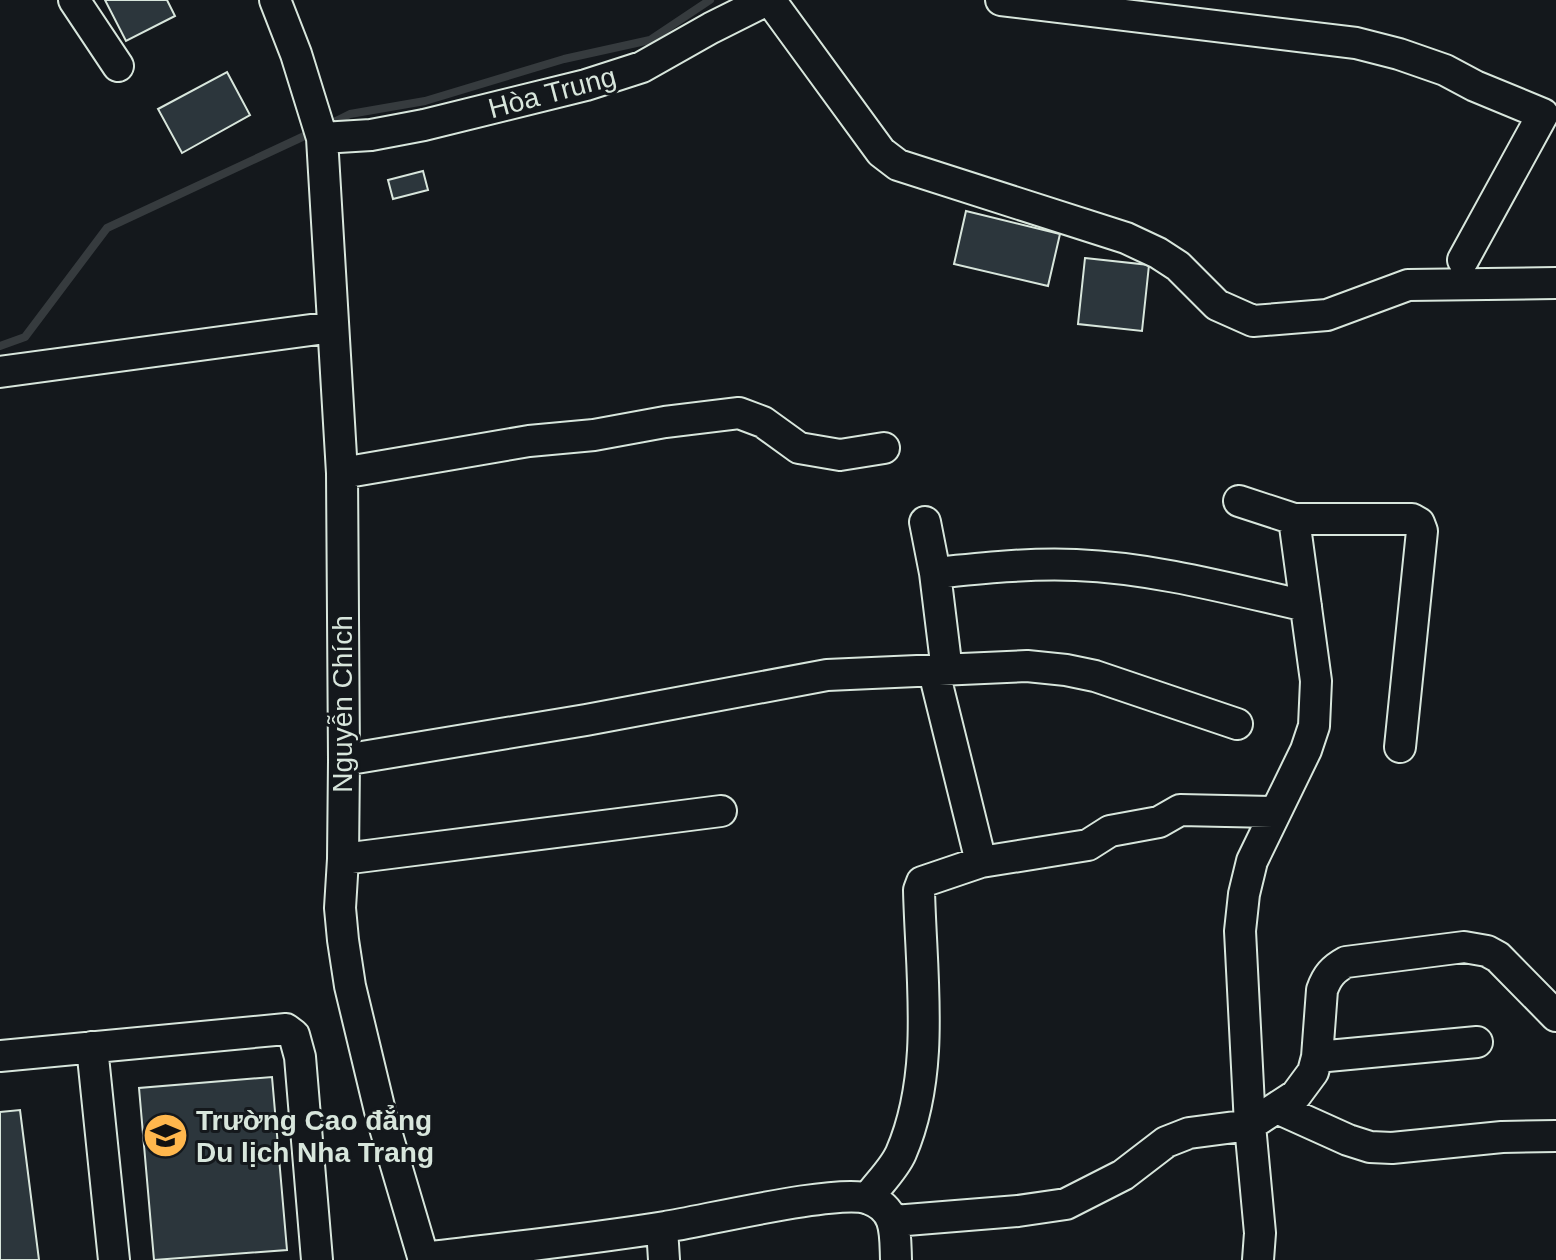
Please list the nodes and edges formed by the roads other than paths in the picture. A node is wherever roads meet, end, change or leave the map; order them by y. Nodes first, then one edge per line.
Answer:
1 (74, 0) edge
2 (275, 0) edge
3 (1001, 0) edge
4 (764, 1) edge
5 (118, 66) dead end
6 (322, 138) junction
7 (1463, 260) dead end
8 (1556, 283) edge
9 (333, 327) junction
10 (0, 372) edge
11 (884, 448) dead end
12 (342, 473) junction
13 (1239, 501) dead end
14 (1294, 519) junction
15 (925, 522) dead end
16 (935, 573) junction
17 (1306, 606) junction
18 (941, 672) junction
19 (1237, 724) dead end
20 (1400, 747) dead end
21 (344, 760) junction
22 (721, 811) dead end
23 (1274, 812) junction
24 (343, 859) junction
25 (981, 862) junction
26 (1556, 1016) edge
27 (1477, 1042) dead end
28 (92, 1047) junction
29 (0, 1056) edge
30 (1317, 1057) junction
31 (1277, 1108) junction
32 (1250, 1125) junction
33 (1556, 1136) edge
34 (868, 1198) junction
35 (894, 1221) junction
36 (662, 1228) junction
37 (424, 1259) edge
38 (114, 1260) edge
39 (317, 1260) edge
40 (664, 1260) edge
41 (896, 1260) edge
42 (1258, 1260) edge

1 - 5 street
2 - 6 street, Nguyễn Chích
3 - 7 street
4 - 6 street, Hòa Trung
4 - 8 street
6 - 9 street, Nguyễn Chích
9 - 10 street
9 - 12 street, Nguyễn Chích
11 - 12 street
12 - 21 street, Nguyễn Chích
13 - 14 street
14 - 17 street
14 - 20 street
15 - 16 street
16 - 17 street
16 - 18 street
17 - 23 street
18 - 19 street
18 - 21 street
18 - 25 street
21 - 24 street, Nguyễn Chích
22 - 24 street
23 - 25 street
23 - 32 street
24 - 37 street, Nguyễn Chích
25 - 34 street
26 - 30 street
27 - 30 street
28 - 29 street
28 - 38 street
28 - 39 street
30 - 31 street
31 - 32 street
31 - 33 street
32 - 35 street
32 - 42 street
34 - 35 street
34 - 36 street
35 - 41 street
36 - 37 street
36 - 40 street

